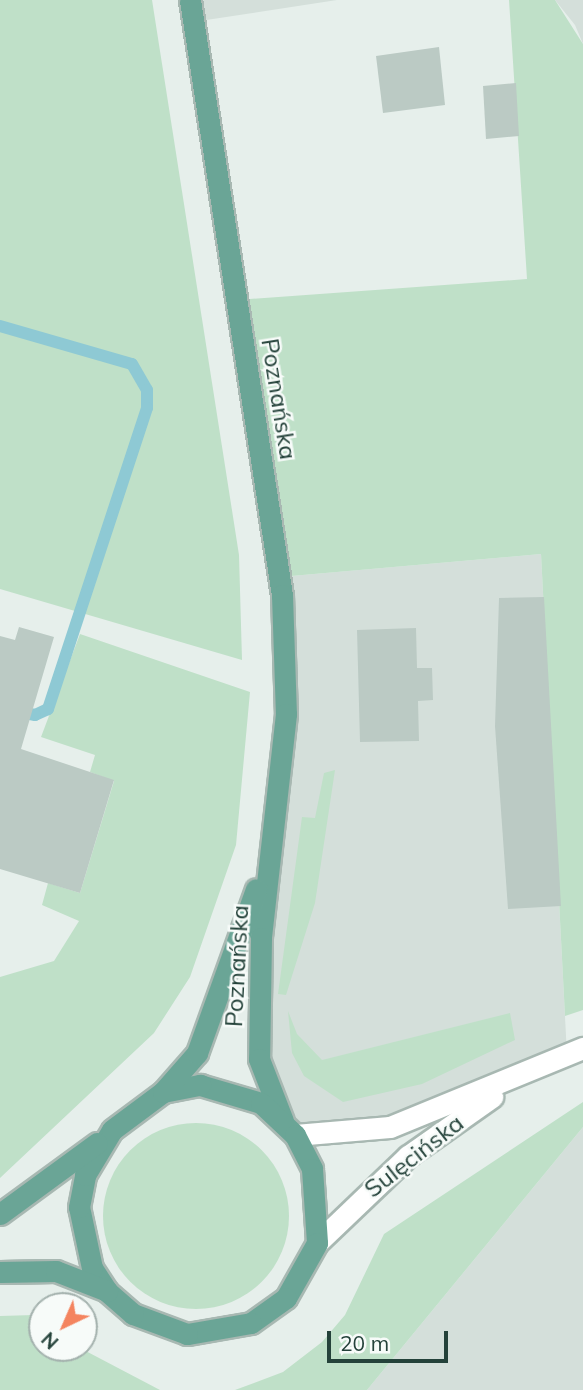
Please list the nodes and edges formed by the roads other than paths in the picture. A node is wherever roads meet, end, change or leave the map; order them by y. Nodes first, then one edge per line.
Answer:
1 (190, 0) edge
2 (278, 809) junction
3 (583, 1048) edge
4 (519, 1078) junction
5 (163, 1092) junction
6 (289, 1128) junction
7 (112, 1130) junction
8 (0, 1214) edge
9 (317, 1243) junction
10 (0, 1272) edge
11 (107, 1291) junction

1 - 2 main road, Poznańska
2 - 5 main road, Poznańska
2 - 6 main road, Poznańska
3 - 4 street, Sulęcińska
4 - 6 street, Sulęcińska
4 - 9 street, Sulęcińska
5 - 6 main road
5 - 7 main road
6 - 9 main road
7 - 8 main road
7 - 11 main road
9 - 11 main road
10 - 11 main road

